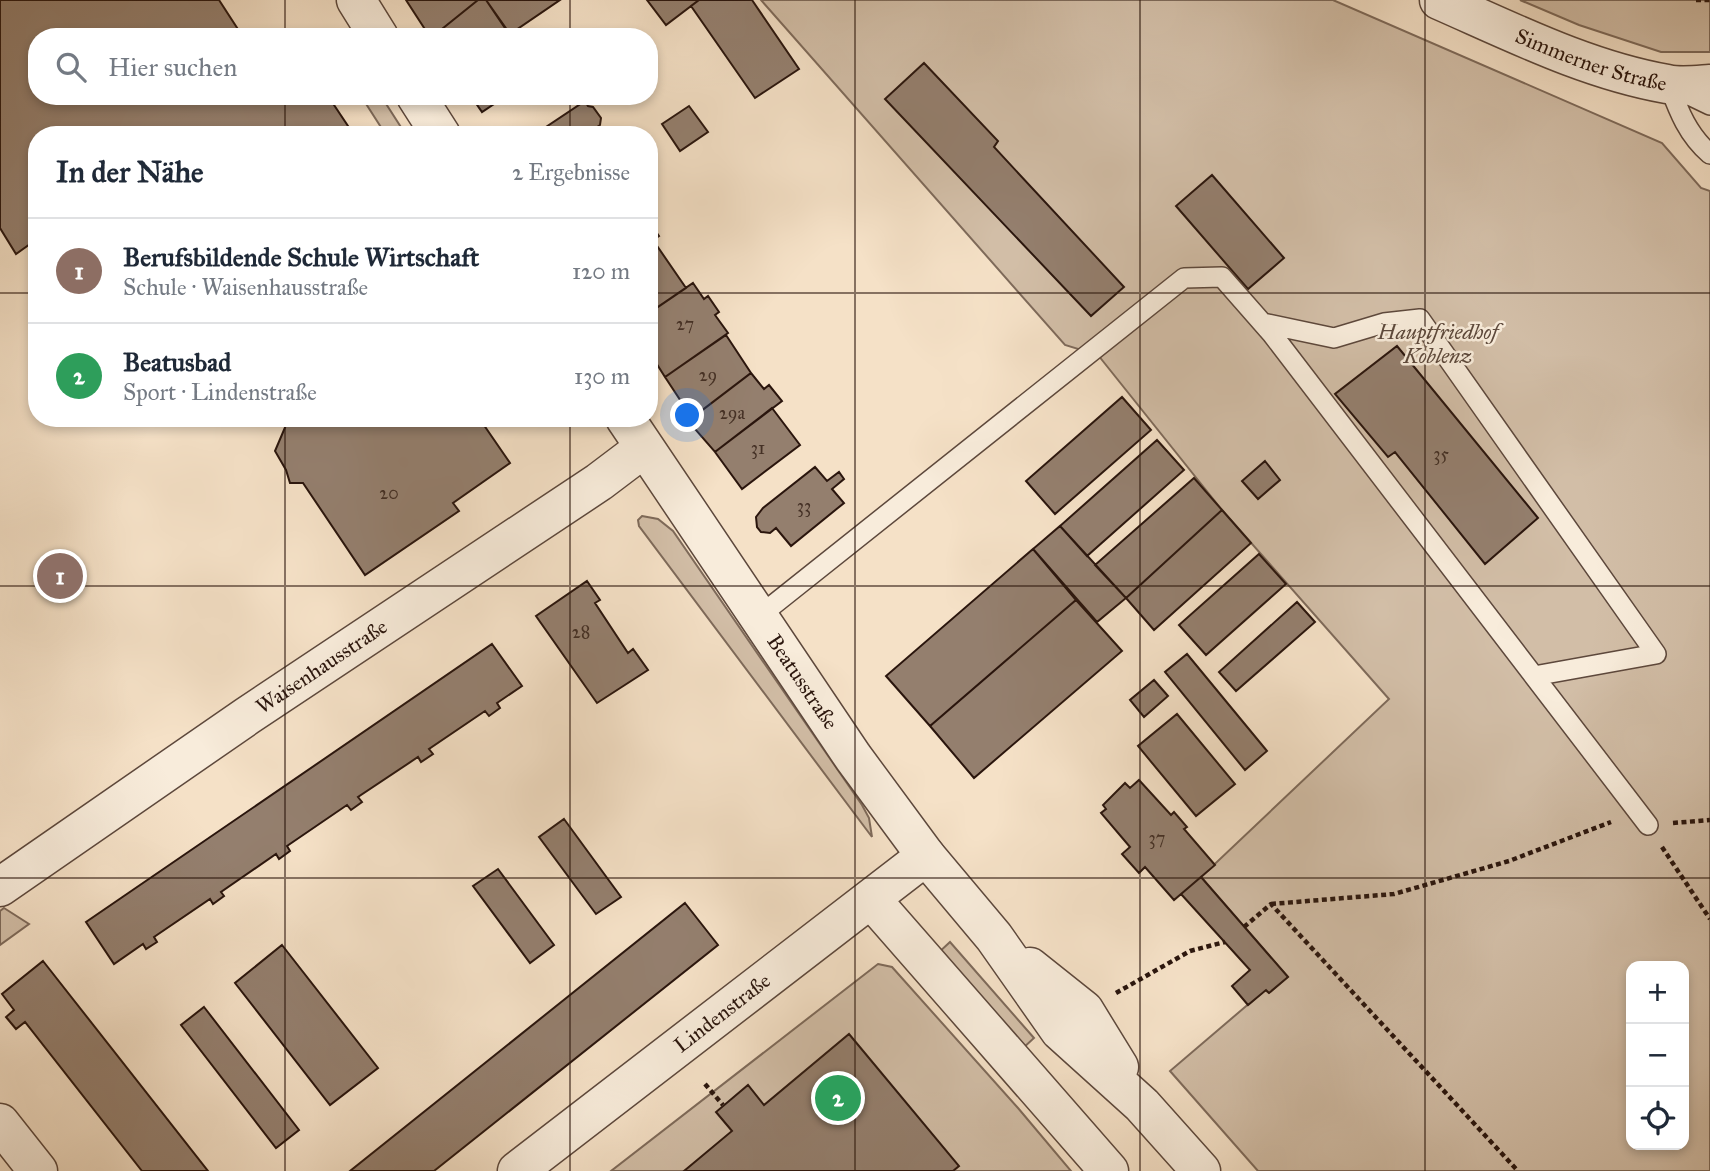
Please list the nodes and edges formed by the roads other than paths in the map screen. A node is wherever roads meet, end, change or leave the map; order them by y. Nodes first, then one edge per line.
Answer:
1 (356, 0) edge
2 (1439, 0) edge
3 (373, 28) edge
4 (1710, 84) edge
5 (1669, 85) junction
6 (422, 105) edge
7 (1710, 106) edge
8 (435, 126) edge
9 (1710, 154) edge
10 (1263, 323) junction
11 (635, 433) edge
12 (758, 617) junction
13 (1534, 676) junction
14 (1648, 825) road end
15 (926, 856) junction
16 (0, 887) edge
17 (871, 899) junction
18 (0, 1123) edge
19 (38, 1171) edge
20 (517, 1171) edge
21 (1109, 1171) edge
22 (1200, 1171) edge

1 - 3 street
2 - 5 street, Simmerner Straße
4 - 5 street, Simmerner Straße
5 - 7 lane
5 - 9 lane
6 - 8 street
10 - 12 lane
10 - 13 lane
10 - 13 lane
11 - 12 street, Beatusstraße
11 - 16 street, Waisenhausstraße
12 - 15 street, Beatusstraße
13 - 14 lane
15 - 17 street, Lindenstraße
15 - 22 street, Beatusstraße
17 - 20 street, Lindenstraße
17 - 21 street
18 - 19 street

